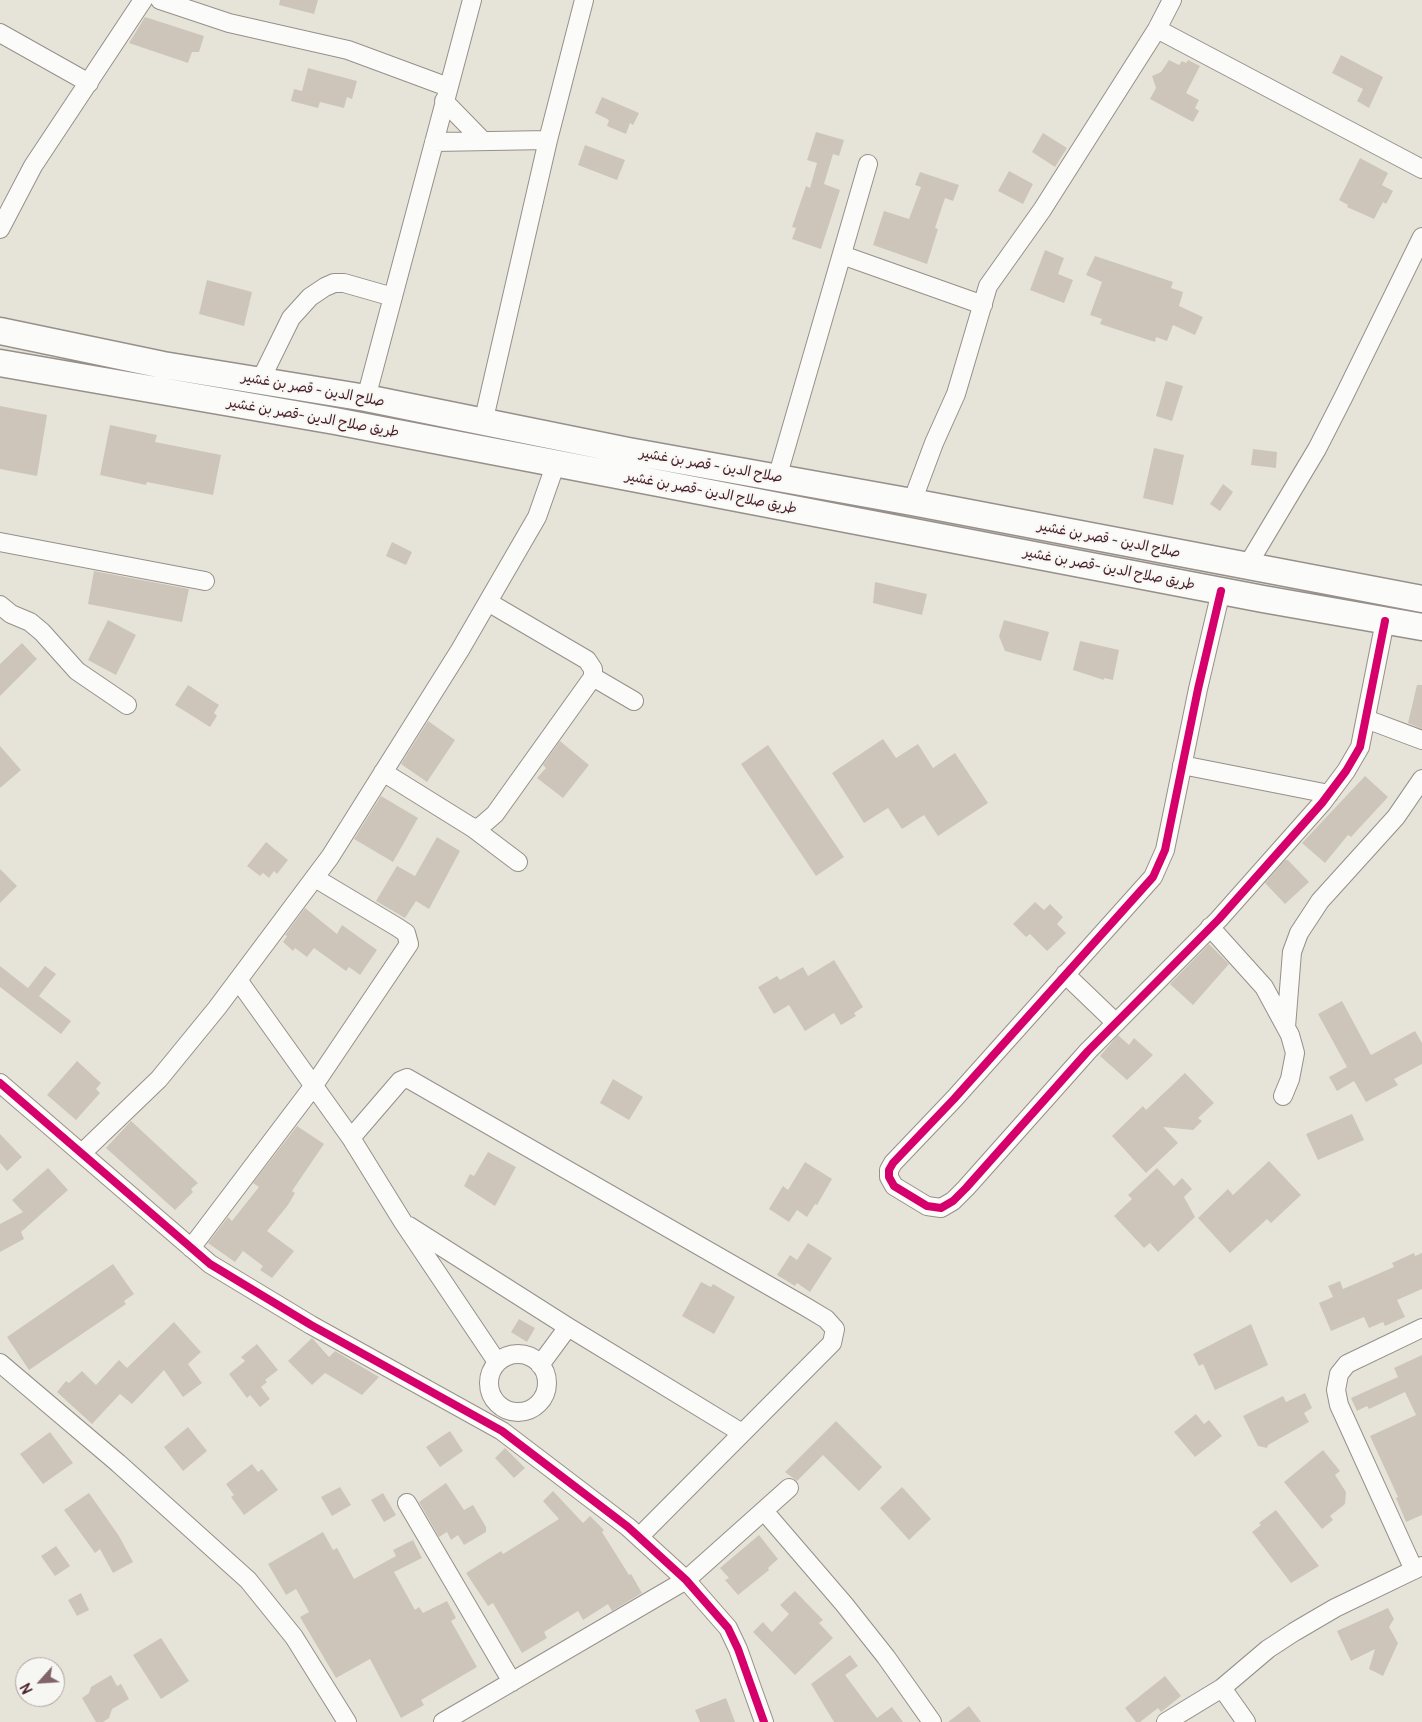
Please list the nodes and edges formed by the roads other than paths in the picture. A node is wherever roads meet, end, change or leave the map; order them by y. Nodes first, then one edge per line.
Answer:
1 (143, 0) edge
2 (160, 0) edge
3 (472, 0) edge
4 (584, 0) edge
5 (1172, 0) edge
6 (1157, 29) junction
7 (0, 33) edge
8 (89, 83) junction
9 (446, 94) junction
10 (548, 140) junction
11 (483, 141) junction
12 (434, 142) junction
13 (868, 164) dead end
14 (1422, 169) edge
15 (0, 229) edge
16 (1422, 236) edge
17 (842, 255) junction
18 (393, 297) junction
19 (983, 305) junction
20 (0, 331) edge
21 (32, 337) junction
22 (12, 365) edge
23 (260, 381) junction
24 (366, 398) junction
25 (483, 423) junction
26 (556, 463) junction
27 (777, 478) junction
28 (912, 502) junction
29 (0, 542) edge
30 (1247, 566) junction
31 (205, 581) dead end
32 (1221, 591) junction
33 (1422, 599) edge
34 (488, 602) junction
35 (0, 604) edge
36 (1385, 621) junction
37 (1422, 627) edge
38 (593, 677) junction
39 (634, 701) dead end
40 (127, 706) dead end
41 (1366, 719) junction
42 (1422, 740) edge
43 (1182, 765) junction
44 (383, 772) junction
45 (1422, 779) edge
46 (1328, 794) junction
47 (473, 828) junction
48 (518, 862) dead end
49 (315, 878) junction
50 (1210, 927) junction
51 (1065, 974) junction
52 (238, 980) junction
53 (1116, 1023) junction
54 (1286, 1027) junction
55 (0, 1083) edge
56 (312, 1088) junction
57 (1283, 1096) dead end
58 (351, 1138) junction
59 (82, 1154) junction
60 (403, 1222) junction
61 (191, 1248) junction
62 (568, 1327) junction
63 (1422, 1328) edge
64 (497, 1362) junction
65 (0, 1363) edge
66 (540, 1365) junction
67 (510, 1412) junction
68 (502, 1431) junction
69 (742, 1433) junction
70 (789, 1488) dead end
71 (407, 1503) dead end
72 (764, 1511) junction
73 (638, 1537) junction
74 (1418, 1568) edge
75 (686, 1580) junction
76 (512, 1682) junction
77 (1222, 1688) junction
78 (347, 1722) edge
79 (443, 1722) edge
80 (764, 1722) edge
81 (932, 1722) edge
82 (1166, 1722) edge
83 (1246, 1722) edge

1 - 8 street
2 - 9 street
3 - 9 street
4 - 10 street
5 - 6 street
6 - 14 street
6 - 19 street
7 - 8 street
8 - 15 street
9 - 11 street
9 - 12 street
10 - 11 street
10 - 25 street
11 - 12 street
12 - 18 street
13 - 17 street
16 - 30 street
17 - 19 street
17 - 27 street
18 - 23 street
18 - 24 street
19 - 28 street
20 - 21 highway, صلاح الدين - قصر بن غشير
21 - 22 highway
21 - 23 highway, صلاح الدين - قصر بن غشير
22 - 26 highway, طريق صلاح الدين -قصر بن غشير
23 - 24 highway, صلاح الدين - قصر بن غشير
24 - 25 highway, صلاح الدين - قصر بن غشير
25 - 27 highway, صلاح الدين - قصر بن غشير
26 - 32 highway, طريق صلاح الدين -قصر بن غشير
26 - 34 street
27 - 28 highway, صلاح الدين - قصر بن غشير
28 - 30 highway, صلاح الدين - قصر بن غشير
29 - 31 street
30 - 33 highway, صلاح الدين - قصر بن غشير
32 - 36 highway, طريق صلاح الدين -قصر بن غشير
32 - 43 street
34 - 38 street
34 - 44 street
35 - 40 street
36 - 37 highway, طريق صلاح الدين -قصر بن غشير
36 - 41 street
38 - 39 street
38 - 47 street
41 - 42 street
41 - 46 street
43 - 46 street
43 - 51 street
44 - 47 street
44 - 49 street
45 - 54 street
46 - 50 street
47 - 48 street
49 - 52 street
49 - 56 street
50 - 53 street
50 - 54 street
51 - 53 street
51 - 53 street
52 - 56 street
52 - 59 street
54 - 57 street
55 - 59 street
56 - 58 street
56 - 61 street
58 - 60 street
58 - 69 street
59 - 61 street
60 - 62 street
60 - 64 street
61 - 68 street
62 - 66 street
62 - 69 street
63 - 74 street
64 - 66 street
64 - 67 street
65 - 78 street
66 - 67 street
67 - 68 street
68 - 73 street
69 - 73 street
70 - 72 street
71 - 76 street
72 - 75 street
72 - 81 street
73 - 75 street
74 - 77 street
75 - 76 street
75 - 80 street
76 - 79 street
77 - 82 street
77 - 83 street

